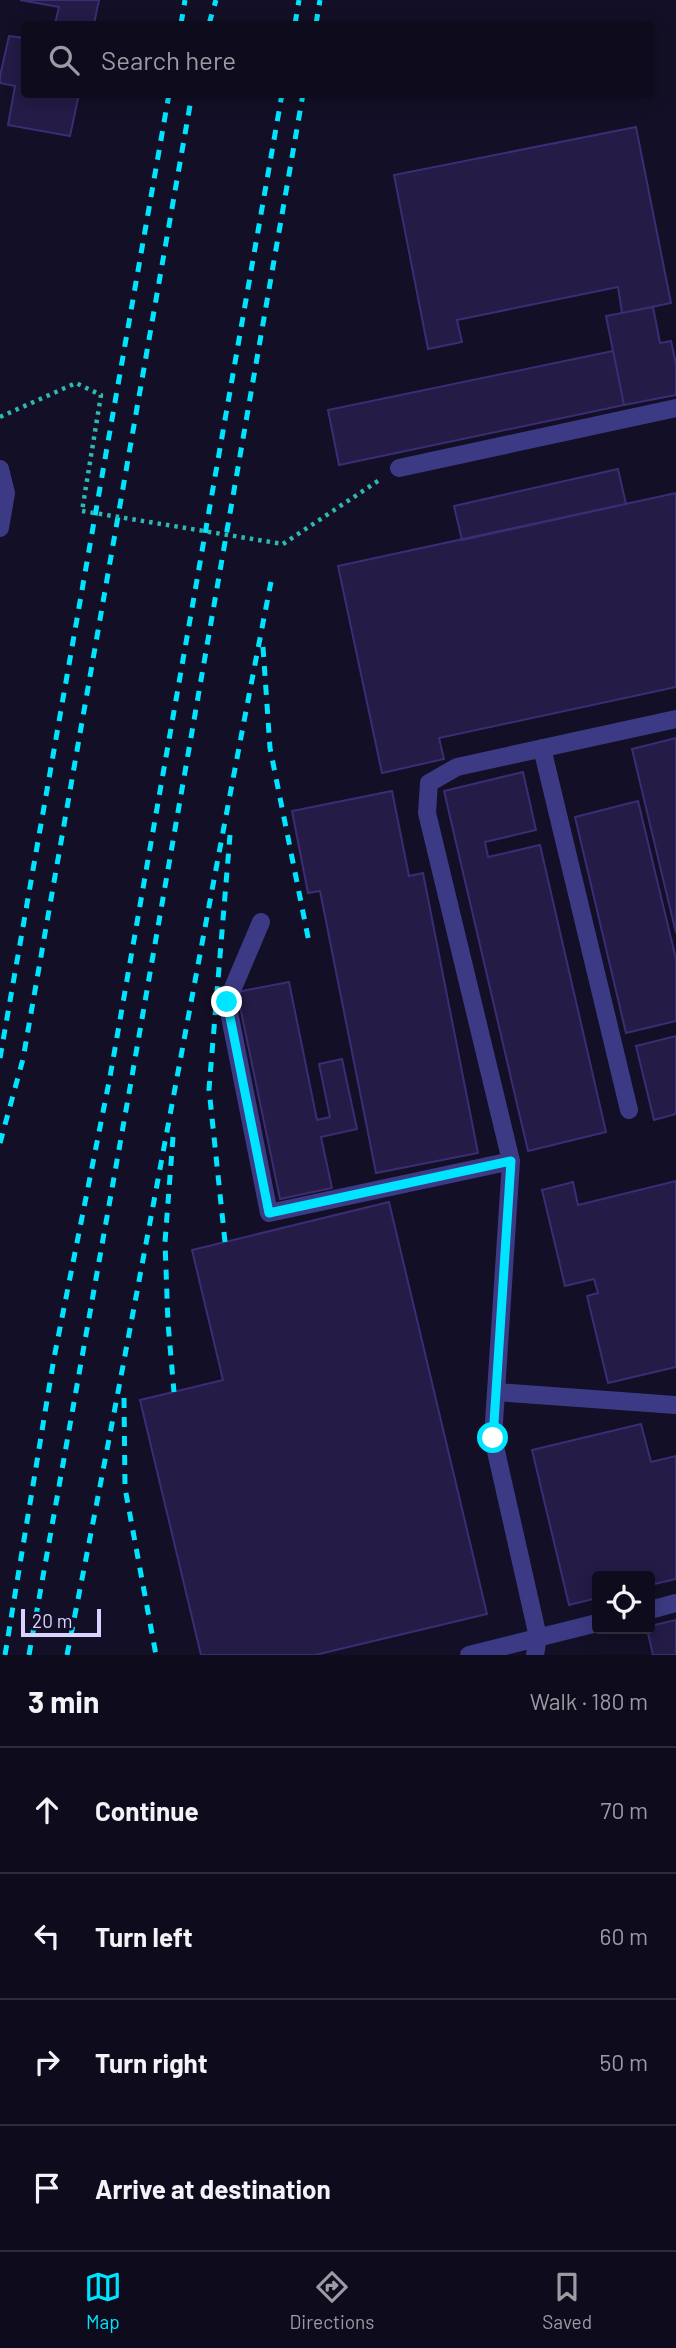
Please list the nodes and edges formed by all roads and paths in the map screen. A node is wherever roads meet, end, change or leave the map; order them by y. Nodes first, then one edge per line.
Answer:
1 (676, 408) edge
2 (0, 417) edge
3 (399, 467) joint
4 (0, 469) edge
5 (0, 528) edge
6 (676, 719) edge
7 (542, 748) junction
8 (261, 922) dead end
9 (629, 1110) dead end
10 (511, 1161) junction
11 (496, 1392) junction
12 (676, 1405) edge
13 (676, 1603) edge
14 (655, 1609) edge
15 (592, 1625) edge
16 (536, 1646) edge
17 (469, 1655) edge

1 - 3 street
2 - 3 path, bridge
4 - 5 street
6 - 7 street
7 - 9 street
7 - 10 street
8 - 10 street
10 - 11 street
11 - 12 street
11 - 16 street
13 - 14 street
15 - 16 street
16 - 17 street

